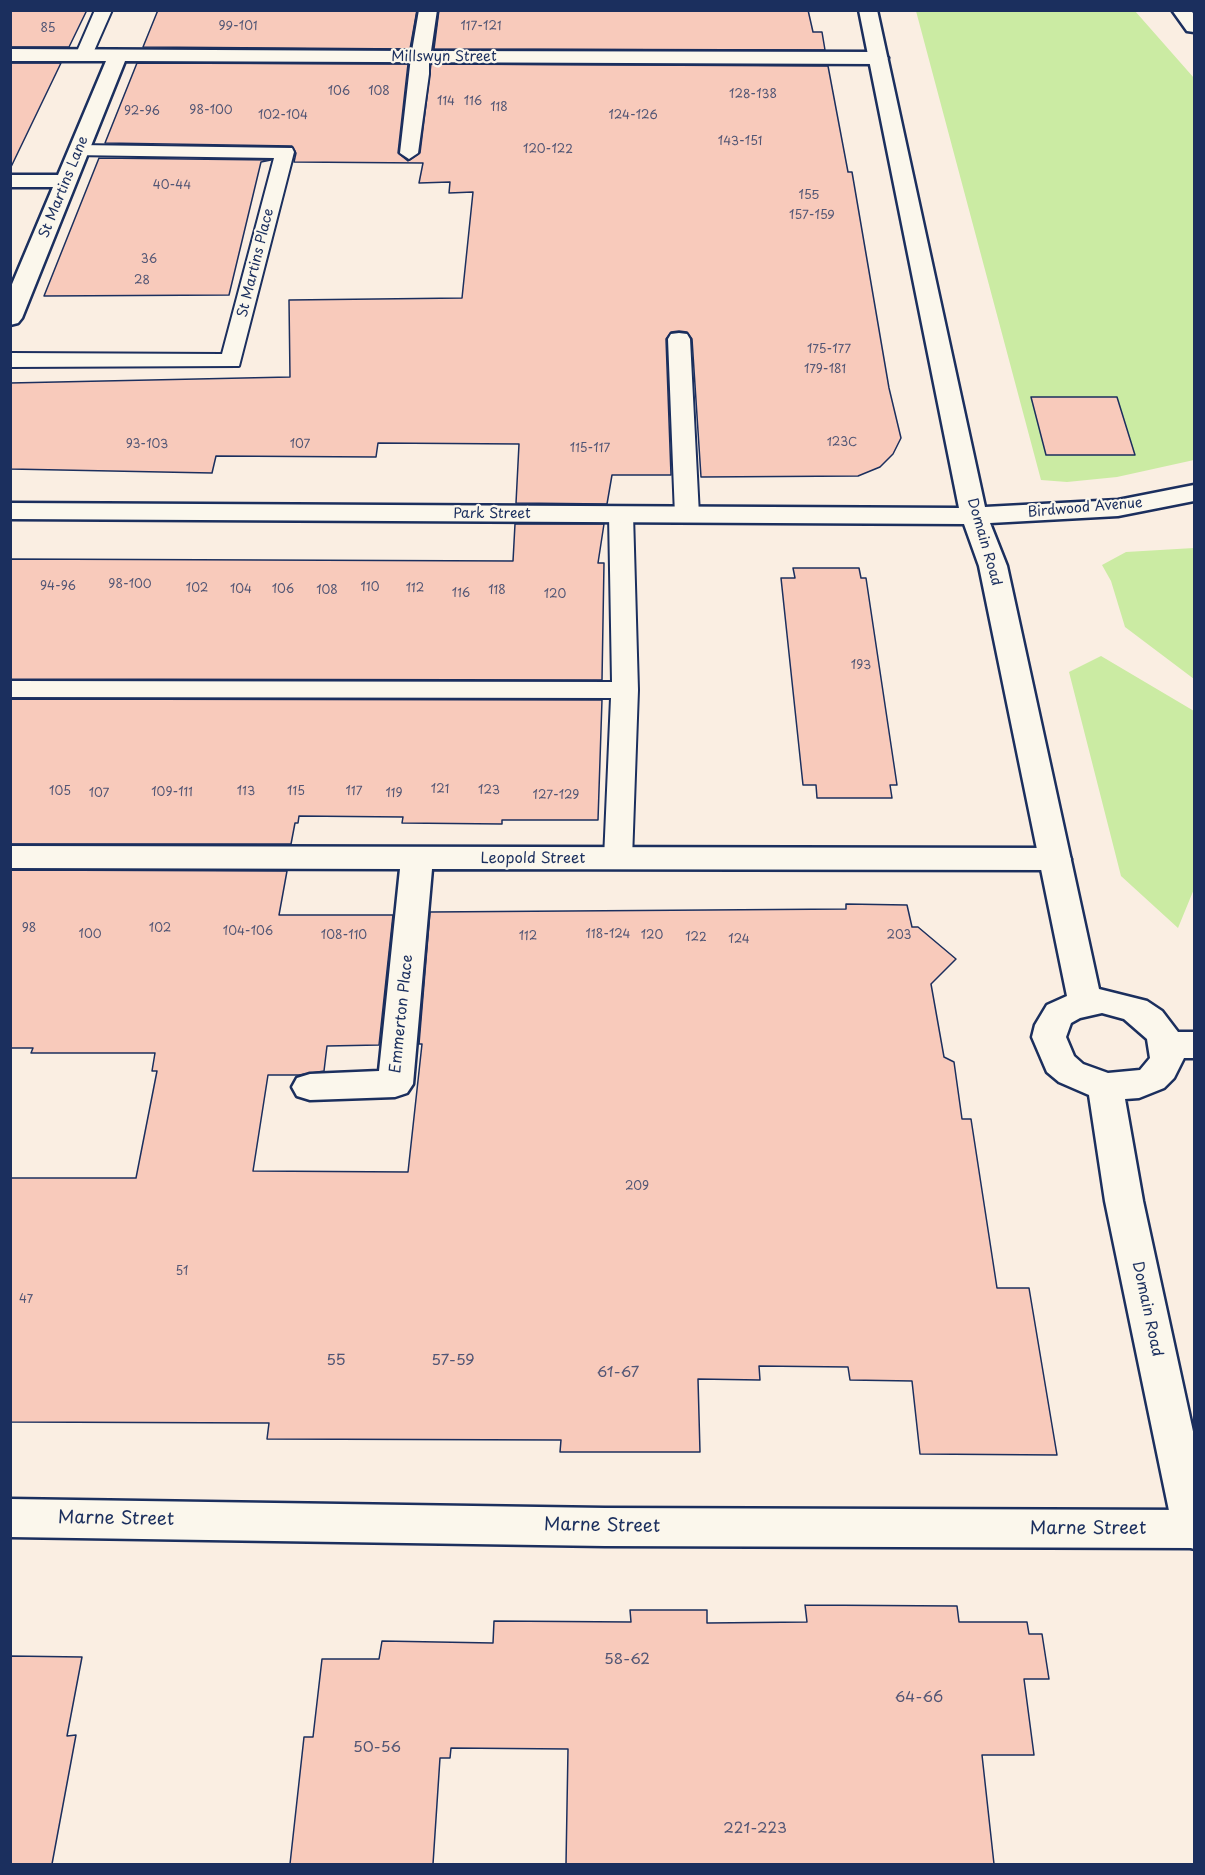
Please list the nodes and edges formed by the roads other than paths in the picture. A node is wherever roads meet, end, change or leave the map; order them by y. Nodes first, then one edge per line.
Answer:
1 (104, 10) edge
2 (428, 10) edge
3 (868, 10) edge
4 (1181, 10) edge
5 (1194, 27) edge
6 (10, 55) edge
7 (84, 56) junction
8 (117, 57) junction
9 (420, 57) junction
10 (878, 58) junction
11 (79, 151) junction
12 (409, 153) dead end
13 (67, 181) junction
14 (10, 182) edge
15 (10, 318) edge
16 (679, 339) dead end
17 (10, 360) edge
18 (1194, 493) edge
19 (10, 511) edge
20 (621, 514) junction
21 (687, 515) junction
22 (974, 516) junction
23 (10, 689) edge
24 (625, 690) junction
25 (10, 857) edge
26 (417, 859) junction
27 (618, 859) junction
28 (1055, 859) junction
29 (1085, 1002) junction
30 (1181, 1045) edge
31 (1105, 1086) junction
32 (310, 1087) dead end
33 (10, 1518) edge
34 (1194, 1530) edge

1 - 7 lane
2 - 9 street
3 - 10 street, Domain Road
4 - 5 street
6 - 7 street, Millswyn Street
7 - 8 street, Millswyn Street
8 - 9 street, Millswyn Street
8 - 11 street, St Martins Lane
9 - 10 street, Millswyn Street
9 - 12 lane
10 - 22 street, Domain Road
11 - 13 street, St Martins Lane
11 - 17 lane, St Martins Place
13 - 14 street
13 - 15 street, St Martins Lane
16 - 21 lane
18 - 22 street, Birdwood Avenue
19 - 20 street, Park Street
20 - 21 street, Park Street
20 - 24 lane
21 - 22 street, Park Street
22 - 28 street, Domain Road
23 - 24 lane
24 - 27 lane
25 - 26 street, Leopold Street
26 - 27 street, Leopold Street
26 - 32 street, Emmerton Place
27 - 28 street, Leopold Street
28 - 29 street, Domain Road
29 - 30 street
29 - 31 street
30 - 31 street
31 - 34 street, Domain Road
33 - 34 street, Marne Street

